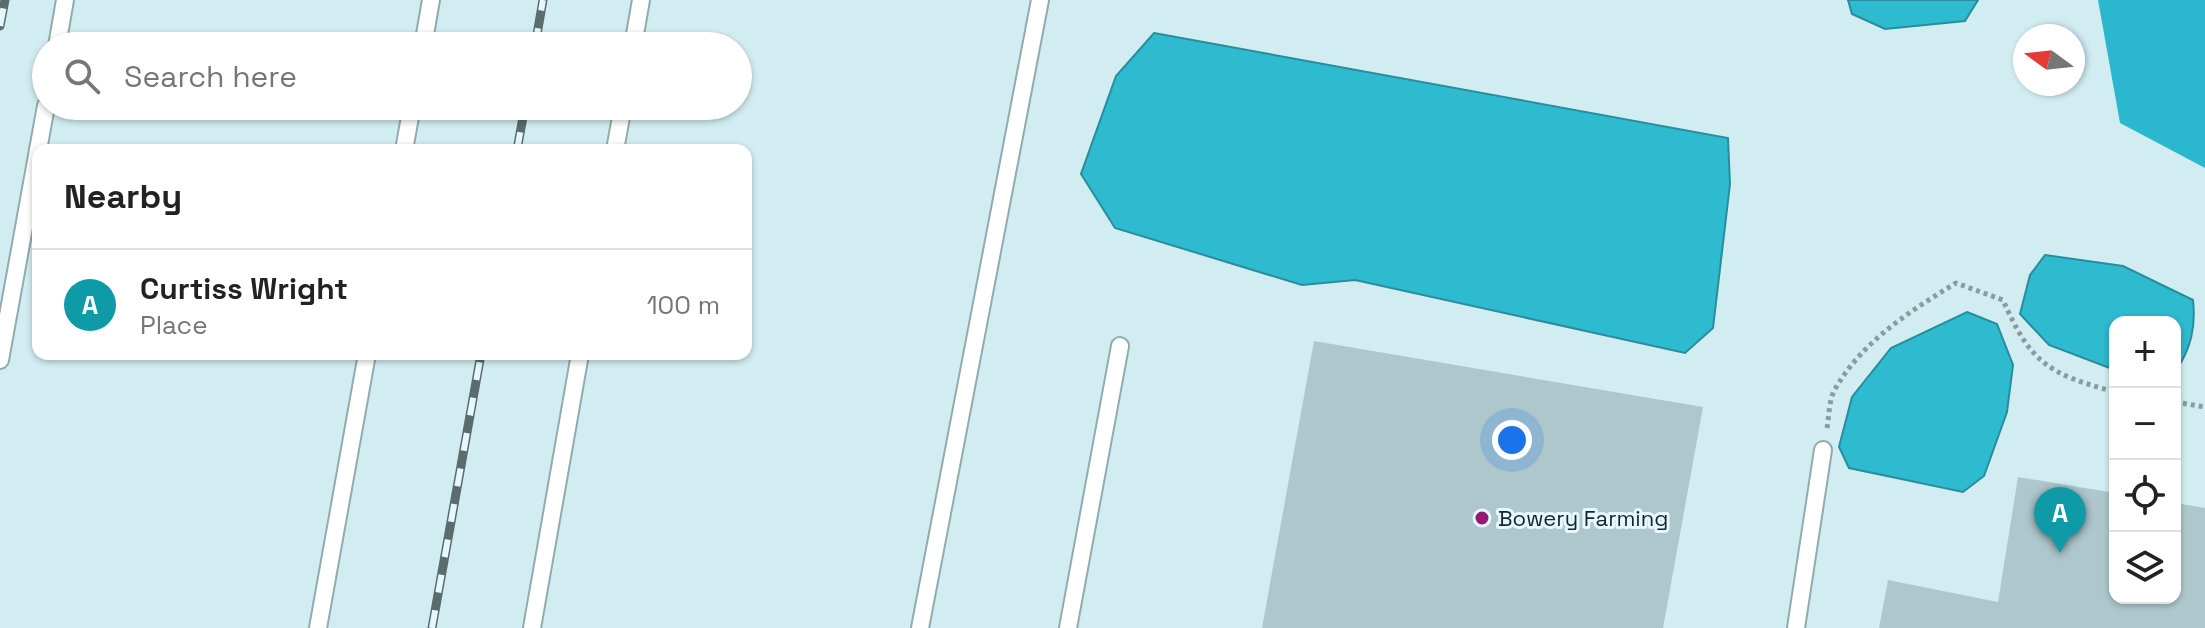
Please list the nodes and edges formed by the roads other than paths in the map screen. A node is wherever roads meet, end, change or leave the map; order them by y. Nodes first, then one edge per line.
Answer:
1 (65, 0) edge
2 (431, 0) edge
3 (641, 0) edge
4 (1040, 0) edge
5 (59, 32) edge
6 (425, 32) edge
7 (635, 32) edge
8 (43, 120) edge
9 (409, 120) edge
10 (620, 120) edge
11 (39, 144) edge
12 (405, 144) edge
13 (616, 144) edge
14 (32, 183) edge
15 (1120, 346) dead end
16 (0, 360) edge
17 (366, 360) edge
18 (579, 360) edge
19 (1823, 450) road end
20 (318, 628) edge
21 (532, 628) edge
22 (920, 628) edge
23 (1068, 628) edge
24 (1796, 628) edge

1 - 5 lane
2 - 6 lane
3 - 7 lane
4 - 22 lane
8 - 11 lane
9 - 12 lane
10 - 13 lane
14 - 16 lane
15 - 23 lane
17 - 20 lane
18 - 21 lane
19 - 24 lane

